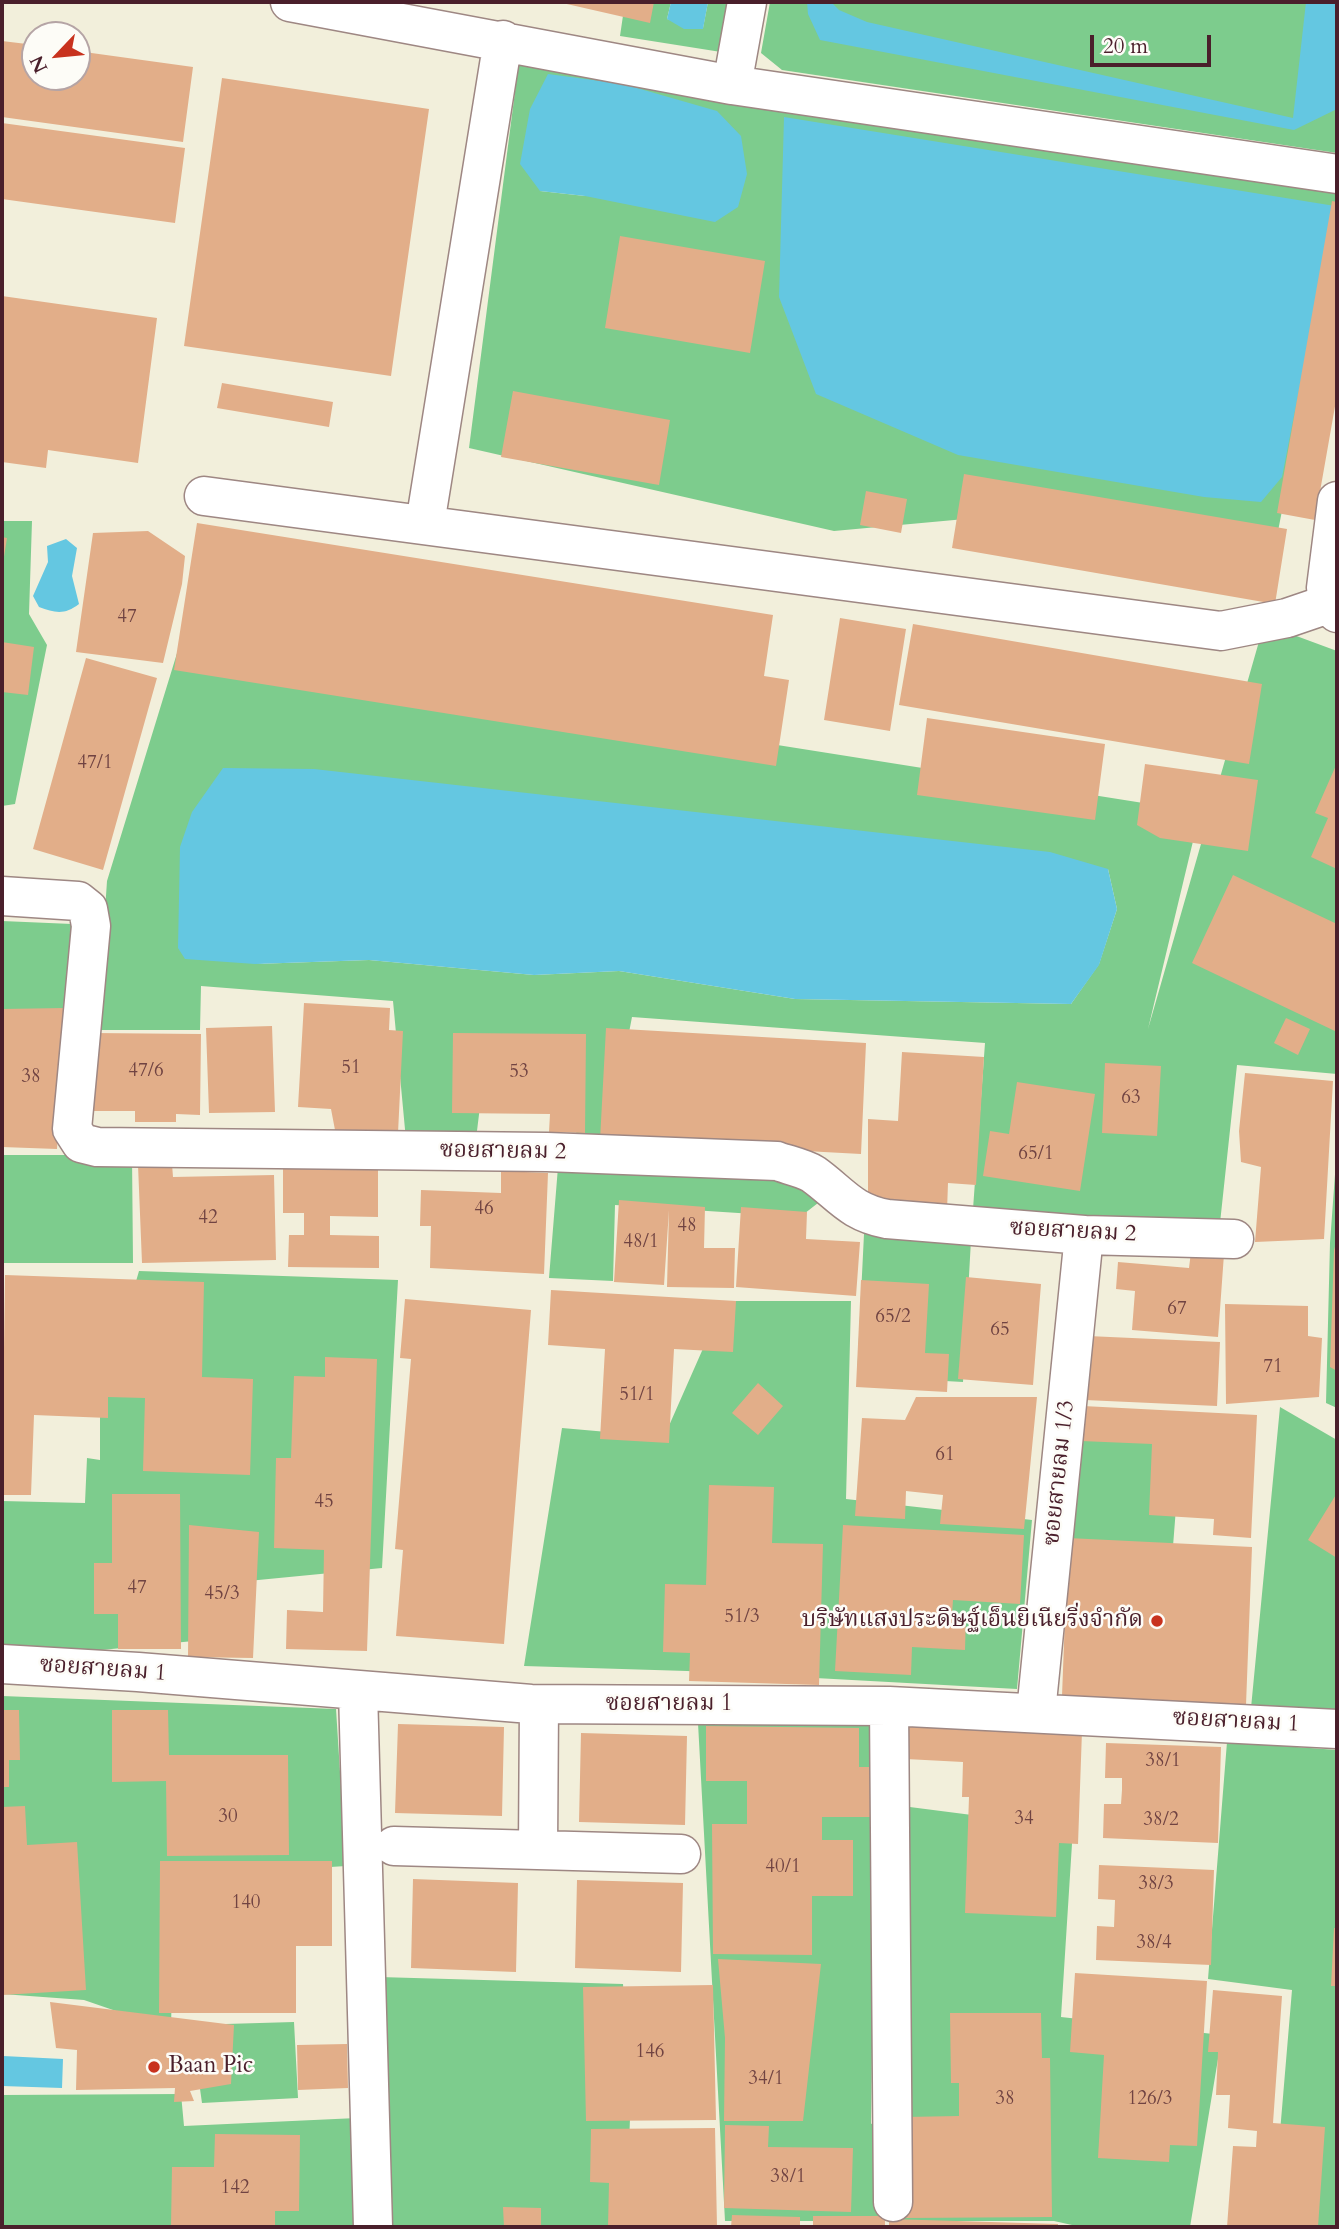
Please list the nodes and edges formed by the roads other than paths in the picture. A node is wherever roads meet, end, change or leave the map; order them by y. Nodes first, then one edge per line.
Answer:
1 (290, 2) edge
2 (747, 2) edge
3 (503, 40) junction
4 (732, 85) junction
5 (1337, 174) edge
6 (204, 496) dead end
7 (1337, 501) edge
8 (425, 524) junction
9 (1334, 608) edge
10 (2, 896) edge
11 (1084, 1235) junction
12 (1234, 1239) dead end
13 (2, 1664) edge
14 (358, 1692) junction
15 (539, 1705) junction
16 (889, 1706) junction
17 (1037, 1712) junction
18 (1337, 1729) edge
19 (394, 1846) dead end
20 (538, 1849) junction
21 (681, 1854) dead end
22 (893, 2202) dead end
23 (373, 2227) edge

1 - 3 street
2 - 4 street
3 - 4 street
3 - 8 street
4 - 5 street
6 - 8 street
7 - 9 street
8 - 9 street
10 - 11 street, ซอยสายลม 2
11 - 12 street, ซอยสายลม 2
11 - 17 street, ซอยสายลม 1/3
13 - 14 street, ซอยสายลม 1
14 - 15 street, ซอยสายลม 1
14 - 23 street
15 - 16 street, ซอยสายลม 1
15 - 20 street
16 - 17 street, ซอยสายลม 1
16 - 22 street
17 - 18 street, ซอยสายลม 1
19 - 20 street
20 - 21 street

